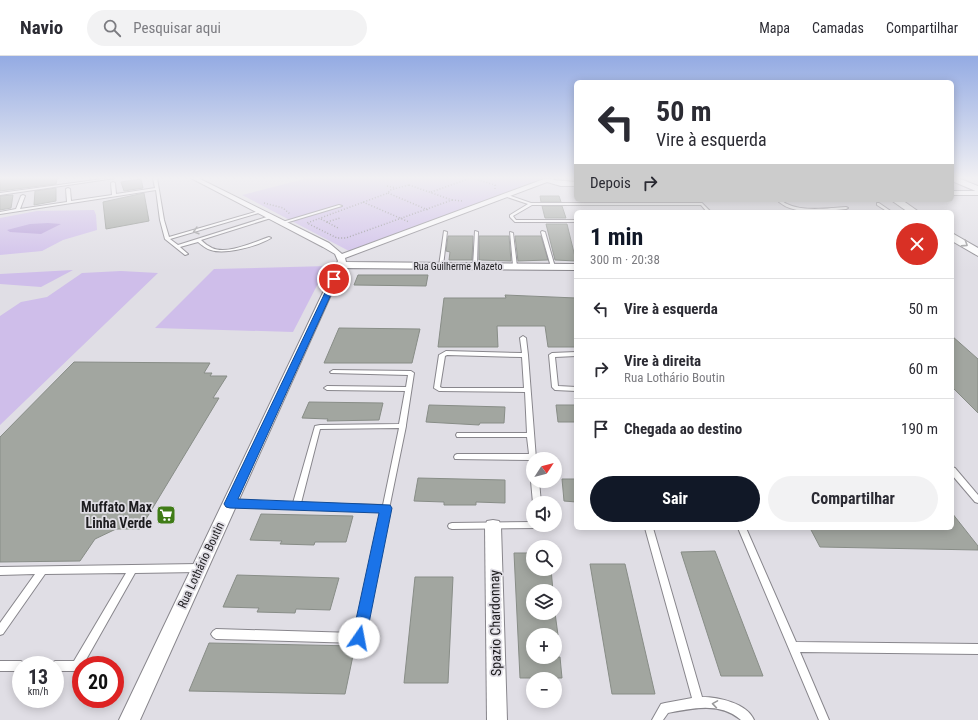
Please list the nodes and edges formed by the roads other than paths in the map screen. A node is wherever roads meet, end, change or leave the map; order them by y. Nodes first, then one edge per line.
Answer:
1 (25, 209) edge
2 (160, 209) edge
3 (261, 209) edge
4 (318, 209) edge
5 (470, 209) edge
6 (523, 209) edge
7 (18, 210) joint
8 (0, 213) edge
9 (274, 215) junction
10 (574, 221) edge
11 (445, 232) dead end
12 (476, 232) dead end
13 (543, 232) dead end
14 (510, 233) dead end
15 (954, 237) edge
16 (269, 238) dead end
17 (167, 239) junction
18 (198, 240) junction
19 (177, 247) junction
20 (978, 253) edge
21 (186, 254) dead end
22 (341, 261) junction
23 (441, 266) junction
24 (475, 266) junction
25 (515, 266) junction
26 (553, 266) junction
27 (574, 267) edge
28 (523, 338) dead end
29 (574, 354) edge
30 (525, 355) junction
31 (333, 372) dead end
32 (327, 388) dead end
33 (408, 389) junction
34 (574, 389) edge
35 (528, 390) junction
36 (403, 426) junction
37 (459, 435) dead end
38 (530, 435) junction
39 (532, 452) edge
40 (457, 456) dead end
41 (526, 458) edge
42 (954, 472) edge
43 (978, 500) edge
44 (230, 504) junction
45 (296, 506) junction
46 (386, 508) junction
47 (526, 525) edge
48 (452, 526) dead end
49 (493, 526) junction
50 (650, 530) edge
51 (743, 530) edge
52 (200, 568) junction
53 (132, 570) junction
54 (0, 571) edge
55 (42, 571) junction
56 (0, 631) edge
57 (216, 634) dead end
58 (793, 647) junction
59 (978, 649) edge
60 (0, 666) edge
61 (12, 666) edge
62 (64, 666) edge
63 (698, 701) junction
64 (129, 720) edge
65 (497, 720) edge
66 (657, 720) edge
67 (749, 720) edge
68 (824, 720) edge

1 - 7 lane
2 - 17 lane
3 - 9 street
4 - 9 lane
5 - 22 street
6 - 10 lane
7 - 8 lane
9 -> 17 lane
9 - 18 lane
9 - 22 street
11 - 23 lane
12 - 24 lane
13 - 26 lane
14 - 25 lane
15 -> 20 main road
16 - 18 lane
17 - 19 lane
18 - 19 lane
19 - 21 lane
22 - 23 street, Rua Guilherme Mazeto
22 - 44 street, Rua Lothário Boutin
23 - 24 street, Rua Guilherme Mazeto
24 - 25 street, Rua Guilherme Mazeto
25 - 26 street, Rua Guilherme Mazeto
26 - 27 street, Rua Guilherme Mazeto
28 - 30 lane
29 - 34 lane
30 - 35 lane
30 - 35 lane
31 - 33 lane
32 - 33 lane
33 - 36 lane
35 - 38 lane
36 - 45 lane
36 - 46 lane
37 - 38 lane
38 - 39 lane
40 - 41 lane
42 - 43 lane
44 - 45 lane
44 - 52 street, Rua Lothário Boutin
45 - 46 lane
46 - 57 lane
47 - 49 lane
48 - 49 lane
49 - 65 street, Spazio Chardonnay
50 - 63 lane
51 - 58 lane
52 - 53 lane
52 - 64 street, Rua Lothário Boutin
53 - 55 lane
53 - 62 lane
54 - 55 lane
55 - 56 lane
58 - 59 lane
58 - 68 lane
60 - 61 lane
63 - 66 lane
67 -> 63 lane

